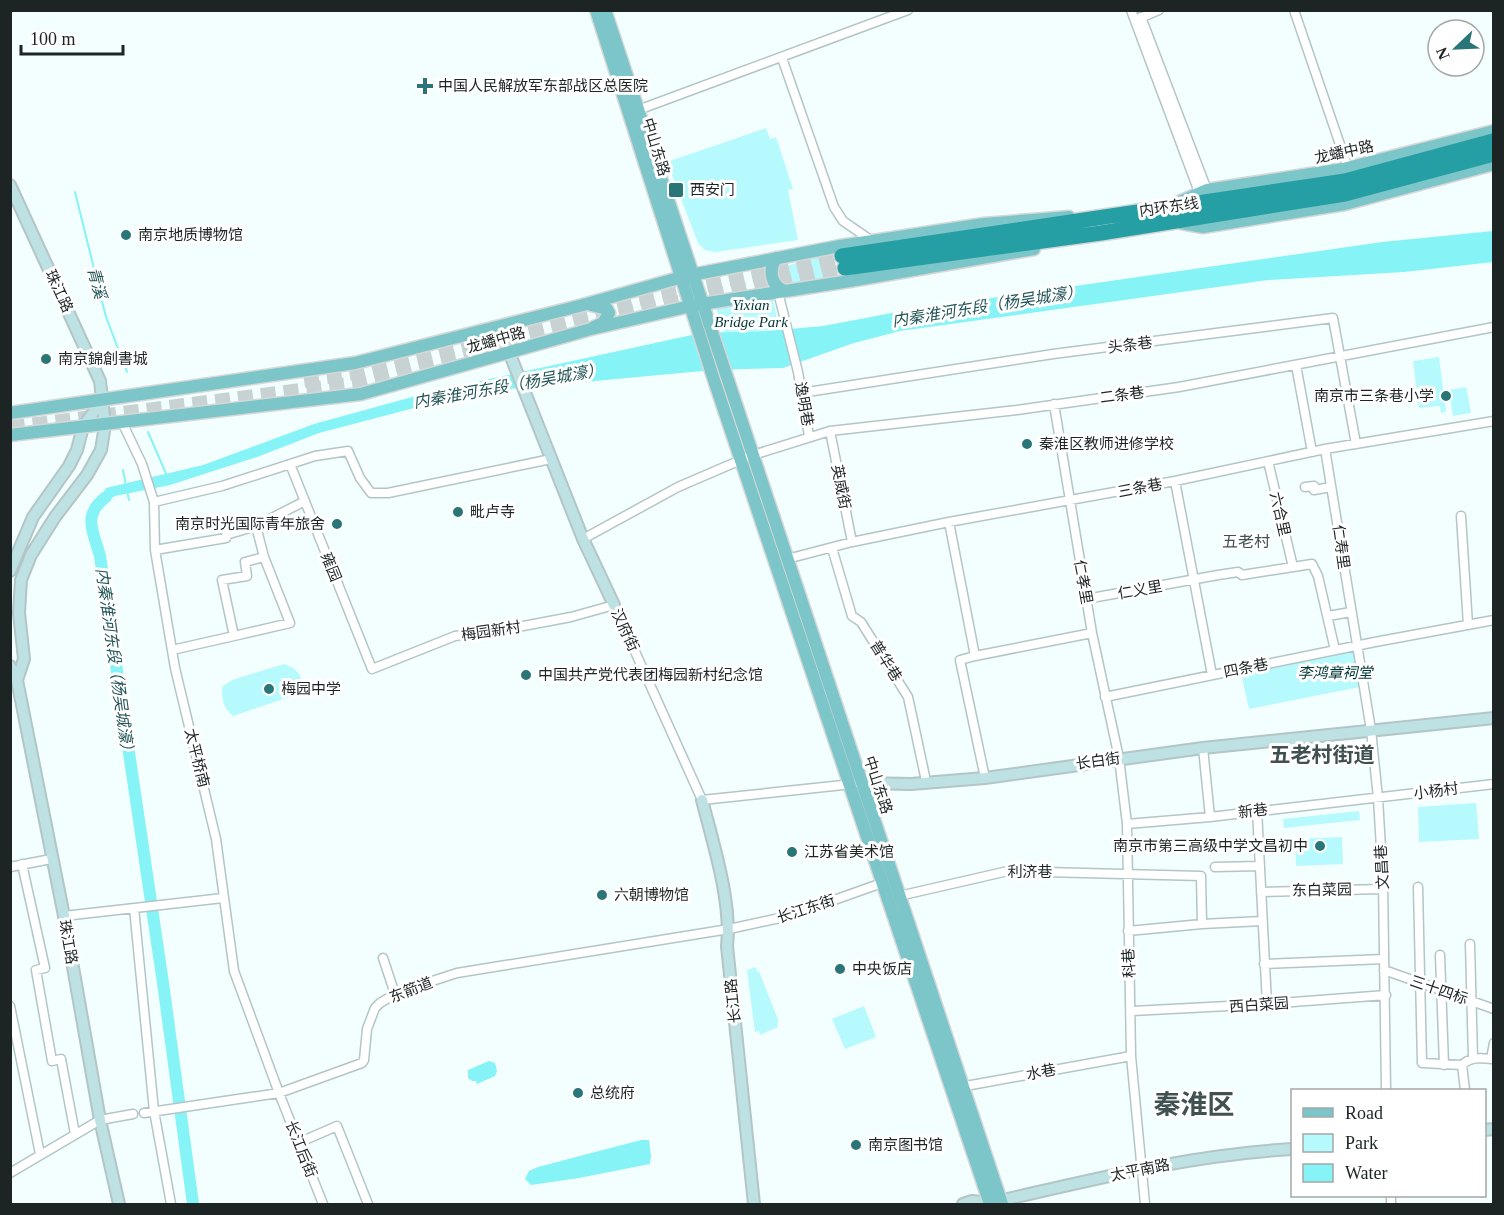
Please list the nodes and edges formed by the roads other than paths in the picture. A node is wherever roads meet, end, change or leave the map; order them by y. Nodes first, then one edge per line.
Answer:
1 (596, 10) edge
2 (605, 10) edge
3 (908, 10) edge
4 (1131, 10) edge
5 (1159, 10) edge
6 (1294, 10) edge
7 (1138, 19) junction
8 (782, 58) junction
9 (638, 110) junction
10 (1493, 138) edge
11 (1494, 164) edge
12 (1348, 168) junction
13 (10, 185) edge
14 (1203, 191) junction
15 (1168, 214) junction
16 (1112, 215) junction
17 (1101, 233) junction
18 (872, 241) junction
19 (776, 258) junction
20 (687, 276) junction
21 (782, 292) junction
22 (583, 305) junction
23 (696, 305) junction
24 (1494, 327) edge
25 (591, 329) junction
26 (509, 352) junction
27 (1341, 357) junction
28 (1296, 365) junction
29 (801, 393) junction
30 (102, 400) junction
31 (1054, 404) junction
32 (10, 413) edge
33 (1494, 421) edge
34 (122, 422) junction
35 (105, 425) junction
36 (83, 427) junction
37 (830, 431) junction
38 (10, 435) edge
39 (809, 436) junction
40 (1356, 444) junction
41 (1325, 449) junction
42 (1312, 452) junction
43 (748, 457) junction
44 (551, 459) junction
45 (1268, 461) junction
46 (290, 464) junction
47 (1175, 481) junction
48 (1331, 487) junction
49 (1305, 488) dead end
50 (305, 501) junction
51 (154, 502) junction
52 (1069, 502) junction
53 (1461, 516) dead end
54 (949, 522) junction
55 (256, 526) junction
56 (583, 539) junction
57 (852, 542) junction
58 (832, 548) junction
59 (155, 550) junction
60 (264, 557) junction
61 (787, 559) junction
62 (1293, 567) junction
63 (10, 571) edge
64 (1193, 580) junction
65 (1086, 598) junction
66 (614, 605) junction
67 (1351, 612) junction
68 (1328, 616) junction
69 (1494, 620) edge
70 (1468, 625) junction
71 (1092, 633) junction
72 (234, 636) junction
73 (1358, 645) junction
74 (172, 650) junction
75 (1335, 650) junction
76 (975, 656) junction
77 (10, 666) edge
78 (372, 669) joint
79 (1212, 675) junction
80 (14, 681) edge
81 (1105, 697) junction
82 (1494, 718) edge
83 (1371, 730) junction
84 (1203, 748) junction
85 (1119, 758) junction
86 (985, 778) junction
87 (926, 781) junction
88 (856, 783) junction
89 (1494, 784) edge
90 (1378, 798) junction
91 (702, 800) junction
92 (1257, 810) junction
93 (1210, 817) junction
94 (1127, 824) junction
95 (51, 859) junction
96 (22, 864) junction
97 (1260, 866) junction
98 (10, 867) edge
99 (1215, 867) dead end
100 (1127, 875) junction
101 (882, 883) junction
102 (1418, 887) dead end
103 (1383, 889) junction
104 (1261, 892) junction
105 (899, 896) junction
106 (223, 898) junction
107 (137, 908) junction
108 (64, 916) junction
109 (1263, 921) junction
110 (1202, 924) junction
111 (729, 929) junction
112 (1128, 931) junction
113 (1470, 944) dead end
114 (1440, 955) dead end
115 (383, 958) dead end
116 (1384, 959) junction
117 (1264, 964) junction
118 (1384, 970) junction
119 (1419, 983) junction
120 (1441, 990) junction
121 (395, 994) junction
122 (1386, 995) junction
123 (1471, 1001) junction
124 (1267, 1004) junction
125 (10, 1006) edge
126 (1494, 1009) edge
127 (1132, 1011) junction
128 (1494, 1043) edge
129 (1131, 1056) junction
130 (1473, 1059) junction
131 (1492, 1059) edge
132 (1444, 1065) junction
133 (1462, 1065) junction
134 (957, 1088) junction
135 (1386, 1089) edge
136 (1465, 1089) edge
137 (279, 1094) junction
138 (154, 1111) junction
139 (144, 1113) dead end
140 (133, 1114) dead end
141 (100, 1120) junction
142 (75, 1134) junction
143 (298, 1143) junction
144 (1291, 1149) edge
145 (40, 1154) junction
146 (1142, 1168) junction
147 (10, 1173) edge
148 (994, 1203) edge
149 (119, 1204) edge
150 (171, 1204) edge
151 (323, 1204) edge
152 (368, 1204) edge
153 (754, 1204) edge
154 (963, 1204) edge
155 (1145, 1204) edge

1 - 20 main road, 中山东路
2 - 9 main road, 中山东路
3 - 8 street
4 - 7 street
5 - 7 street
6 - 12 street
7 - 14 street
8 - 9 street
8 - 18 street
9 - 20 main road, 中山东路
10 - 12 main road, 龙蟠中路
10 - 15 highway, 内环东线
11 - 15 main road
12 - 14 main road, 龙蟠中路
13 - 30 main road, 珠江路
14 - 15 main road, 龙蟠中路
15 - 16 highway, 内环东线
15 - 17 highway, 内环东线
16 - 17 highway, 内环东线
16 - 18 main road, 龙蟠中路
17 - 21 main road, 龙蟠中路
18 - 19 main road, 龙蟠中路
19 - 20 main road, 龙蟠中路
19 - 21 main road
20 - 22 main road, 龙蟠中路
20 - 23 main road, 中山东路
21 - 23 main road, 龙蟠中路
21 - 29 street, 逸明巷
22 - 25 main road
22 - 30 main road, 龙蟠中路
23 - 25 main road, 龙蟠中路
23 - 43 main road, 中山东路
24 - 27 street, 二条巷
25 - 26 main road, 龙蟠中路
26 - 34 main road, 龙蟠中路
26 - 44 main road, 汉府街
27 - 28 street, 二条巷
27 - 29 street, 头条巷
27 - 40 street, 头条巷
28 - 31 street, 二条巷
28 - 42 street
29 - 39 street, 逸明巷
30 - 32 main road, 龙蟠中路
30 - 35 main road, 珠江路
30 - 36 main road
31 - 37 street, 二条巷
31 - 52 street, 仁孝里
33 - 40 street, 三条巷
34 - 35 main road, 龙蟠中路
34 - 51 street, 太平桥南
35 - 36 main road, 龙蟠中路
35 - 80 main road, 珠江路
36 - 38 main road, 龙蟠中路
36 - 63 main road
37 - 39 street, 二条巷
37 - 57 street, 英威街
39 - 43 street, 二条巷
40 - 41 street, 三条巷
41 - 42 street, 三条巷
41 - 48 street, 仁寿里
42 - 45 street, 三条巷
43 - 56 street
43 - 61 main road, 中山东路
43 - 88 main road, 中山东路
44 - 46 street
44 - 56 main road, 汉府街
45 - 47 street, 三条巷
45 - 62 street, 六合里
46 - 50 street, 雍园
46 - 51 street
47 - 52 street, 三条巷
47 - 64 street
48 - 49 street
48 - 67 street, 仁寿里
50 - 55 street
50 - 78 street, 雍园
51 - 59 street, 太平桥南
52 - 54 street, 三条巷
52 - 65 street, 仁孝里
53 - 70 street
54 - 57 street, 三条巷
54 - 76 street
55 - 59 street
55 - 60 street
56 - 66 main road, 汉府街
57 - 58 street, 三条巷
58 - 61 street, 三条巷
58 - 87 street, 普华巷
59 - 74 street, 太平桥南
60 - 72 street
60 - 72 street
61 - 88 main road, 中山东路
62 - 64 street, 仁义里
62 - 68 street
64 - 65 street, 仁义里
64 - 79 street
65 - 71 street, 仁孝里
66 - 78 street, 梅园新村
66 - 91 street, 汉府街
67 - 68 street
67 - 73 street, 仁寿里
68 - 75 street
69 - 70 street, 四条巷
70 - 73 street, 四条巷
71 - 76 street
71 - 81 street, 仁孝里
72 - 74 street
73 - 75 street, 四条巷
73 - 83 street, 文昌巷
74 - 106 street, 太平桥南
75 - 79 street, 四条巷
76 - 86 street
77 - 80 main road, 珠江路
79 - 81 street, 四条巷
80 - 95 main road, 珠江路
81 - 85 street, 仁孝里
82 - 83 main road, 长白街
83 - 84 main road, 长白街
83 - 90 street, 文昌巷
84 - 85 main road, 长白街
84 - 93 street
85 - 86 main road, 长白街
85 - 94 street, 科巷
86 - 87 main road, 长白街
87 - 88 main road, 长白街
88 - 91 street, 长白街
88 - 101 main road, 中山东路
88 - 105 main road, 中山东路
89 - 90 street, 小杨村
90 - 92 street, 新巷
90 - 103 street, 文昌巷
91 - 111 main road, 长江路
92 - 93 street, 新巷
92 - 97 street
93 - 94 street, 新巷
94 - 100 street, 科巷
95 - 96 street
95 - 108 main road, 珠江路
96 - 98 street
96 - 142 street
97 - 99 street
97 - 104 street
100 - 105 street, 利济巷
100 - 110 street, 利济巷
100 - 112 street, 科巷
101 - 111 street, 长江东街
101 - 134 main road, 中山东路
102 - 119 street
103 - 104 street, 东白菜园
103 - 116 street, 文昌巷
104 - 109 street
105 - 134 main road, 中山东路
106 - 107 street
106 - 137 street, 太平桥南
107 - 108 street
107 - 138 street
108 - 141 main road, 珠江路
109 - 110 street
109 - 117 street
110 - 112 street
111 - 121 street, 东箭道
111 - 153 main road, 长江路
112 - 127 street, 科巷
113 - 123 street
114 - 120 street
115 - 121 street
116 - 117 street
116 - 118 street, 文昌巷
117 - 124 street
118 - 119 street, 三十四标
118 - 122 street, 文昌巷
119 - 120 street, 三十四标
119 - 132 street
120 - 123 street, 三十四标
120 - 132 street
121 - 137 street, 东箭道
122 - 124 street, 西白菜园
122 - 135 street, 文昌巷
123 - 126 street, 三十四标
123 - 130 street
124 - 127 street, 西白菜园
125 - 145 street
127 - 129 street, 科巷
128 - 131 street
129 - 134 street, 水巷
129 - 146 street, 科巷
130 - 131 street
130 - 133 street
132 - 133 street
133 - 136 street
134 - 148 main road, 中山东路
137 - 138 street, 东箭道
137 - 143 street, 长江后街
138 - 139 street, 东箭道
138 - 150 street
140 - 141 street
141 - 142 street
141 - 149 main road, 珠江路
142 - 145 street
143 - 151 street, 长江后街
143 - 152 street
144 - 146 main road, 太平南路
145 - 147 street
146 - 148 main road, 太平南路
146 - 155 street, 科巷
148 - 154 main road, 太平南路

